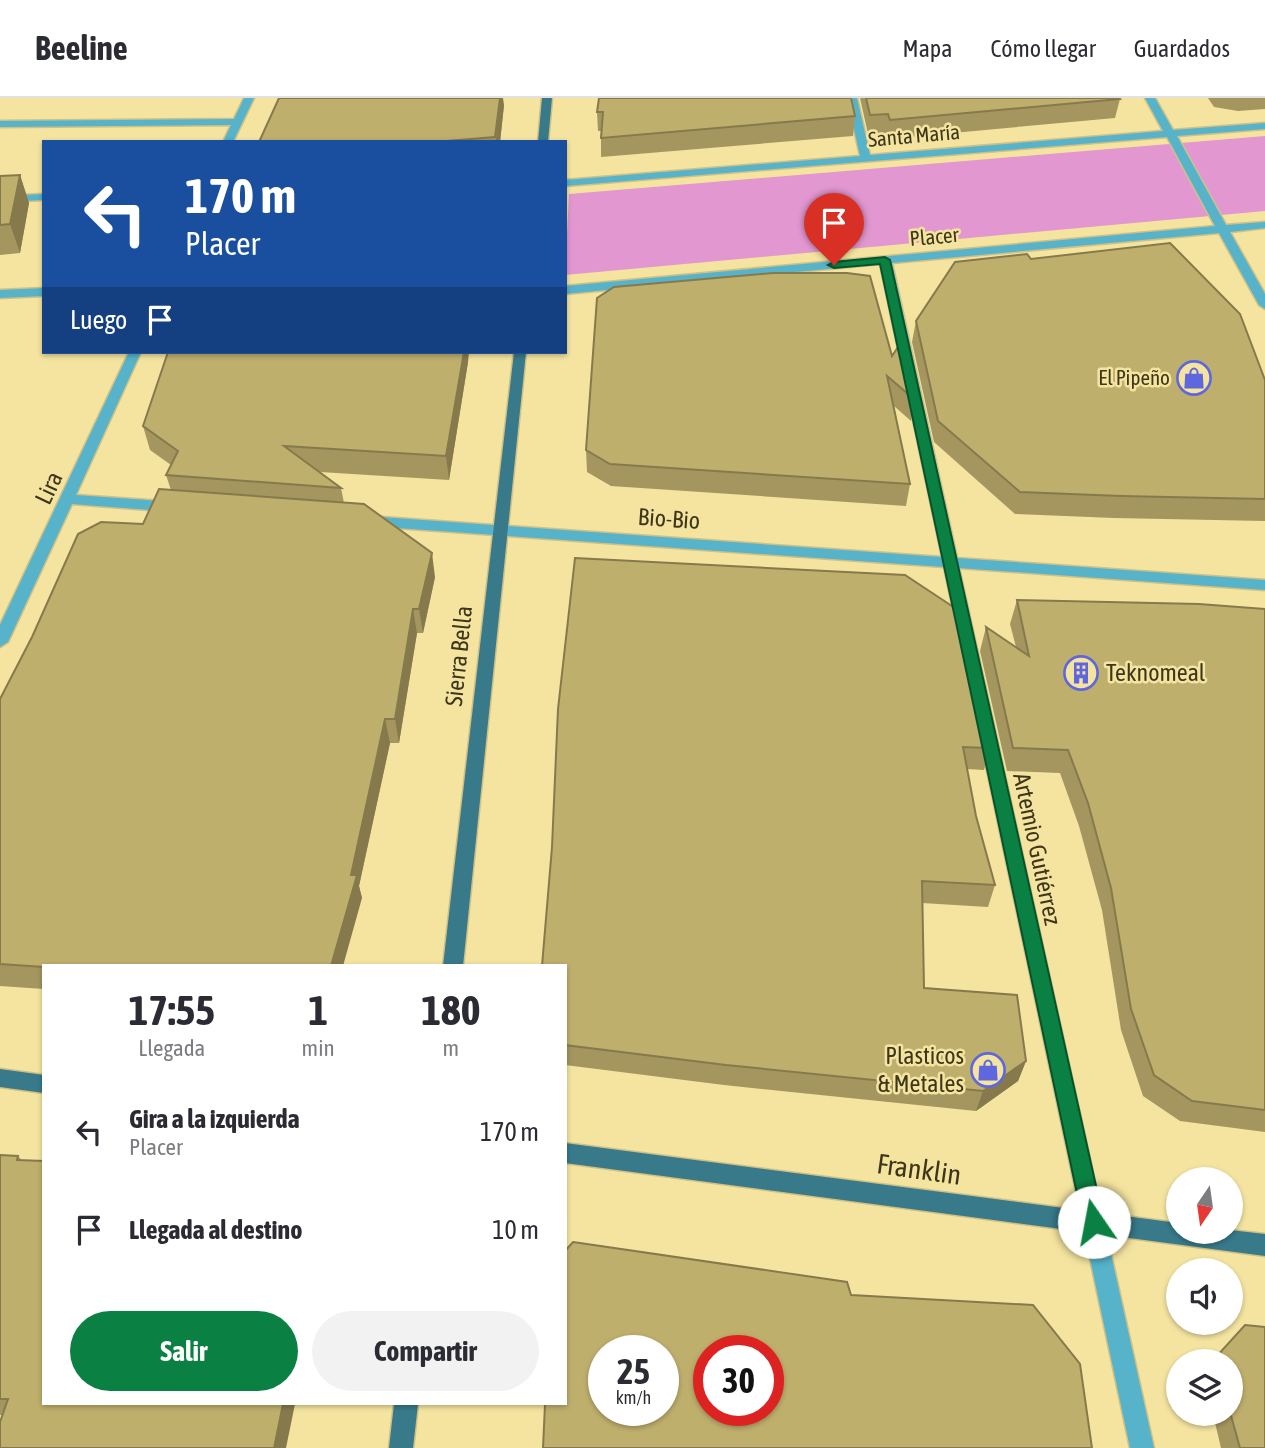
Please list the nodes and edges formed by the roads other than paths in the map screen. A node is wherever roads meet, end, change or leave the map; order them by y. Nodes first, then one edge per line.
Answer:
1 (249, 98) edge
2 (547, 98) edge
3 (852, 98) edge
4 (1150, 98) edge
5 (237, 122) junction
6 (0, 124) edge
7 (1265, 126) edge
8 (1170, 134) junction
9 (229, 140) edge
10 (542, 140) edge
11 (866, 159) junction
12 (567, 183) edge
13 (42, 197) edge
14 (0, 199) edge
15 (1265, 225) edge
16 (1223, 229) junction
17 (885, 260) junction
18 (567, 290) edge
19 (42, 292) edge
20 (0, 294) edge
21 (1265, 305) edge
22 (134, 354) edge
23 (520, 354) edge
24 (69, 499) junction
25 (188, 508) edge
26 (356, 520) edge
27 (501, 530) junction
28 (949, 562) junction
29 (1265, 585) edge
30 (0, 642) edge
31 (453, 964) edge
32 (0, 1078) edge
33 (42, 1084) edge
34 (567, 1153) edge
35 (1094, 1222) junction
36 (1265, 1245) edge
37 (405, 1405) edge
38 (401, 1448) edge
39 (1142, 1448) edge

1 - 5 street
2 - 10 main road
3 - 11 street
4 - 8 street
5 - 6 street
5 - 9 street
7 - 8 street, Santa María
8 - 11 street, Santa María
8 - 16 street
11 - 12 street, Santa María
13 - 14 street
15 - 16 street, Placer
16 - 17 street, Placer
16 - 21 street
17 - 18 street, Placer
17 - 28 street, Artemio Gutiérrez
19 - 20 street
22 - 24 street, Lira
23 - 27 main road, Sierra Bella
24 - 25 street
24 - 30 street, Lira
26 - 27 street, Bio-Bio
27 - 28 street, Bio-Bio
27 - 31 main road, Sierra Bella
28 - 29 street, Bio-Bio
28 - 35 street, Artemio Gutiérrez
32 - 33 main road
34 - 35 main road, Franklin
35 - 36 main road, Franklin
35 - 39 street, Artemio Gutiérrez
37 - 38 main road

